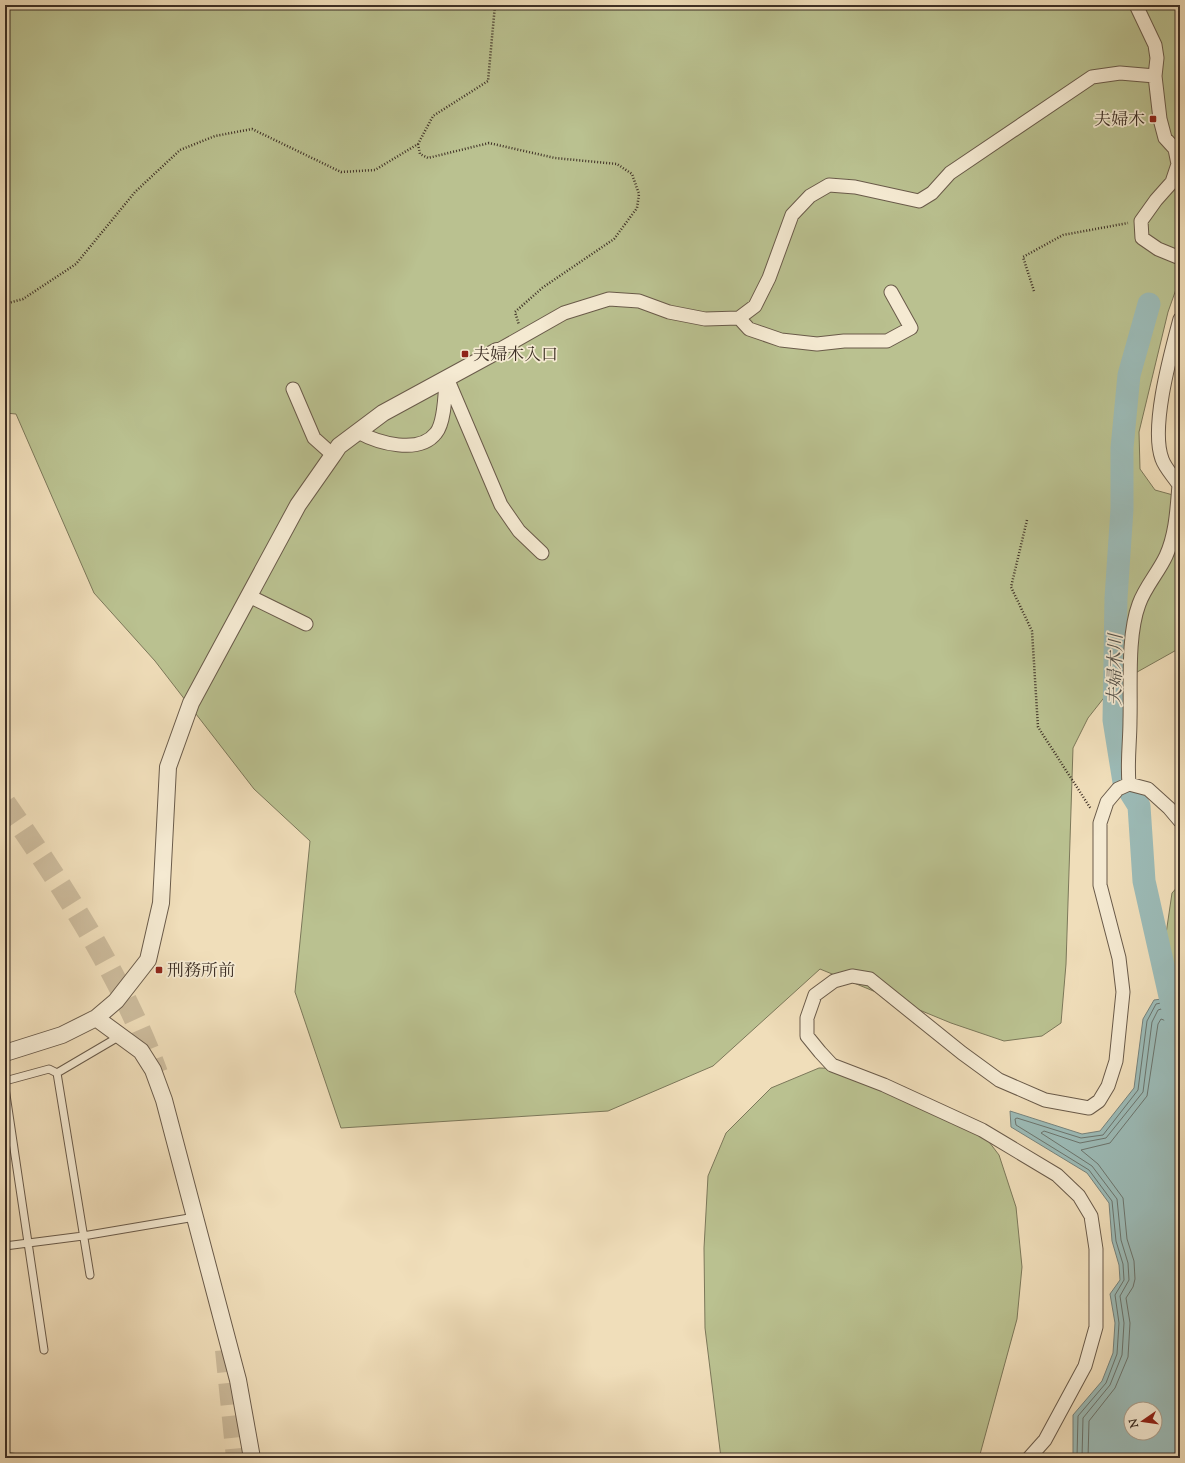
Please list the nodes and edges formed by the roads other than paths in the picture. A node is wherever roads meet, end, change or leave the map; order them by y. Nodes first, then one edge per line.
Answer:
1 (1136, 5) edge
2 (1155, 76) junction
3 (1180, 258) edge
4 (891, 292) dead end
5 (739, 318) junction
6 (1180, 319) edge
7 (497, 351) joint
8 (447, 378) junction
9 (293, 389) dead end
10 (358, 432) junction
11 (333, 455) junction
12 (542, 553) dead end
13 (249, 596) junction
14 (306, 624) dead end
15 (1129, 784) junction
16 (1180, 822) edge
17 (96, 1018) junction
18 (120, 1036) junction
19 (5, 1053) edge
20 (57, 1073) junction
21 (5, 1081) edge
22 (5, 1088) edge
23 (195, 1217) junction
24 (83, 1236) junction
25 (28, 1243) junction
26 (5, 1246) edge
27 (90, 1275) dead end
28 (44, 1350) dead end
29 (252, 1458) edge
30 (1029, 1458) edge

1 - 2 street
2 - 3 street
2 - 5 street
4 - 5 street
5 - 7 street
6 - 15 street
7 - 8 street
8 - 10 street
8 - 10 street
8 - 12 street
9 - 11 street
10 - 11 street
11 - 13 street
13 - 14 street
13 - 17 street
15 - 16 street
15 - 30 street
17 - 18 street
17 - 19 street
18 - 20 lane
18 - 23 street
20 - 21 lane
20 - 24 lane
22 - 25 lane
23 - 24 lane
23 - 29 street
24 - 25 lane
24 - 27 lane
25 - 26 lane
25 - 28 lane

